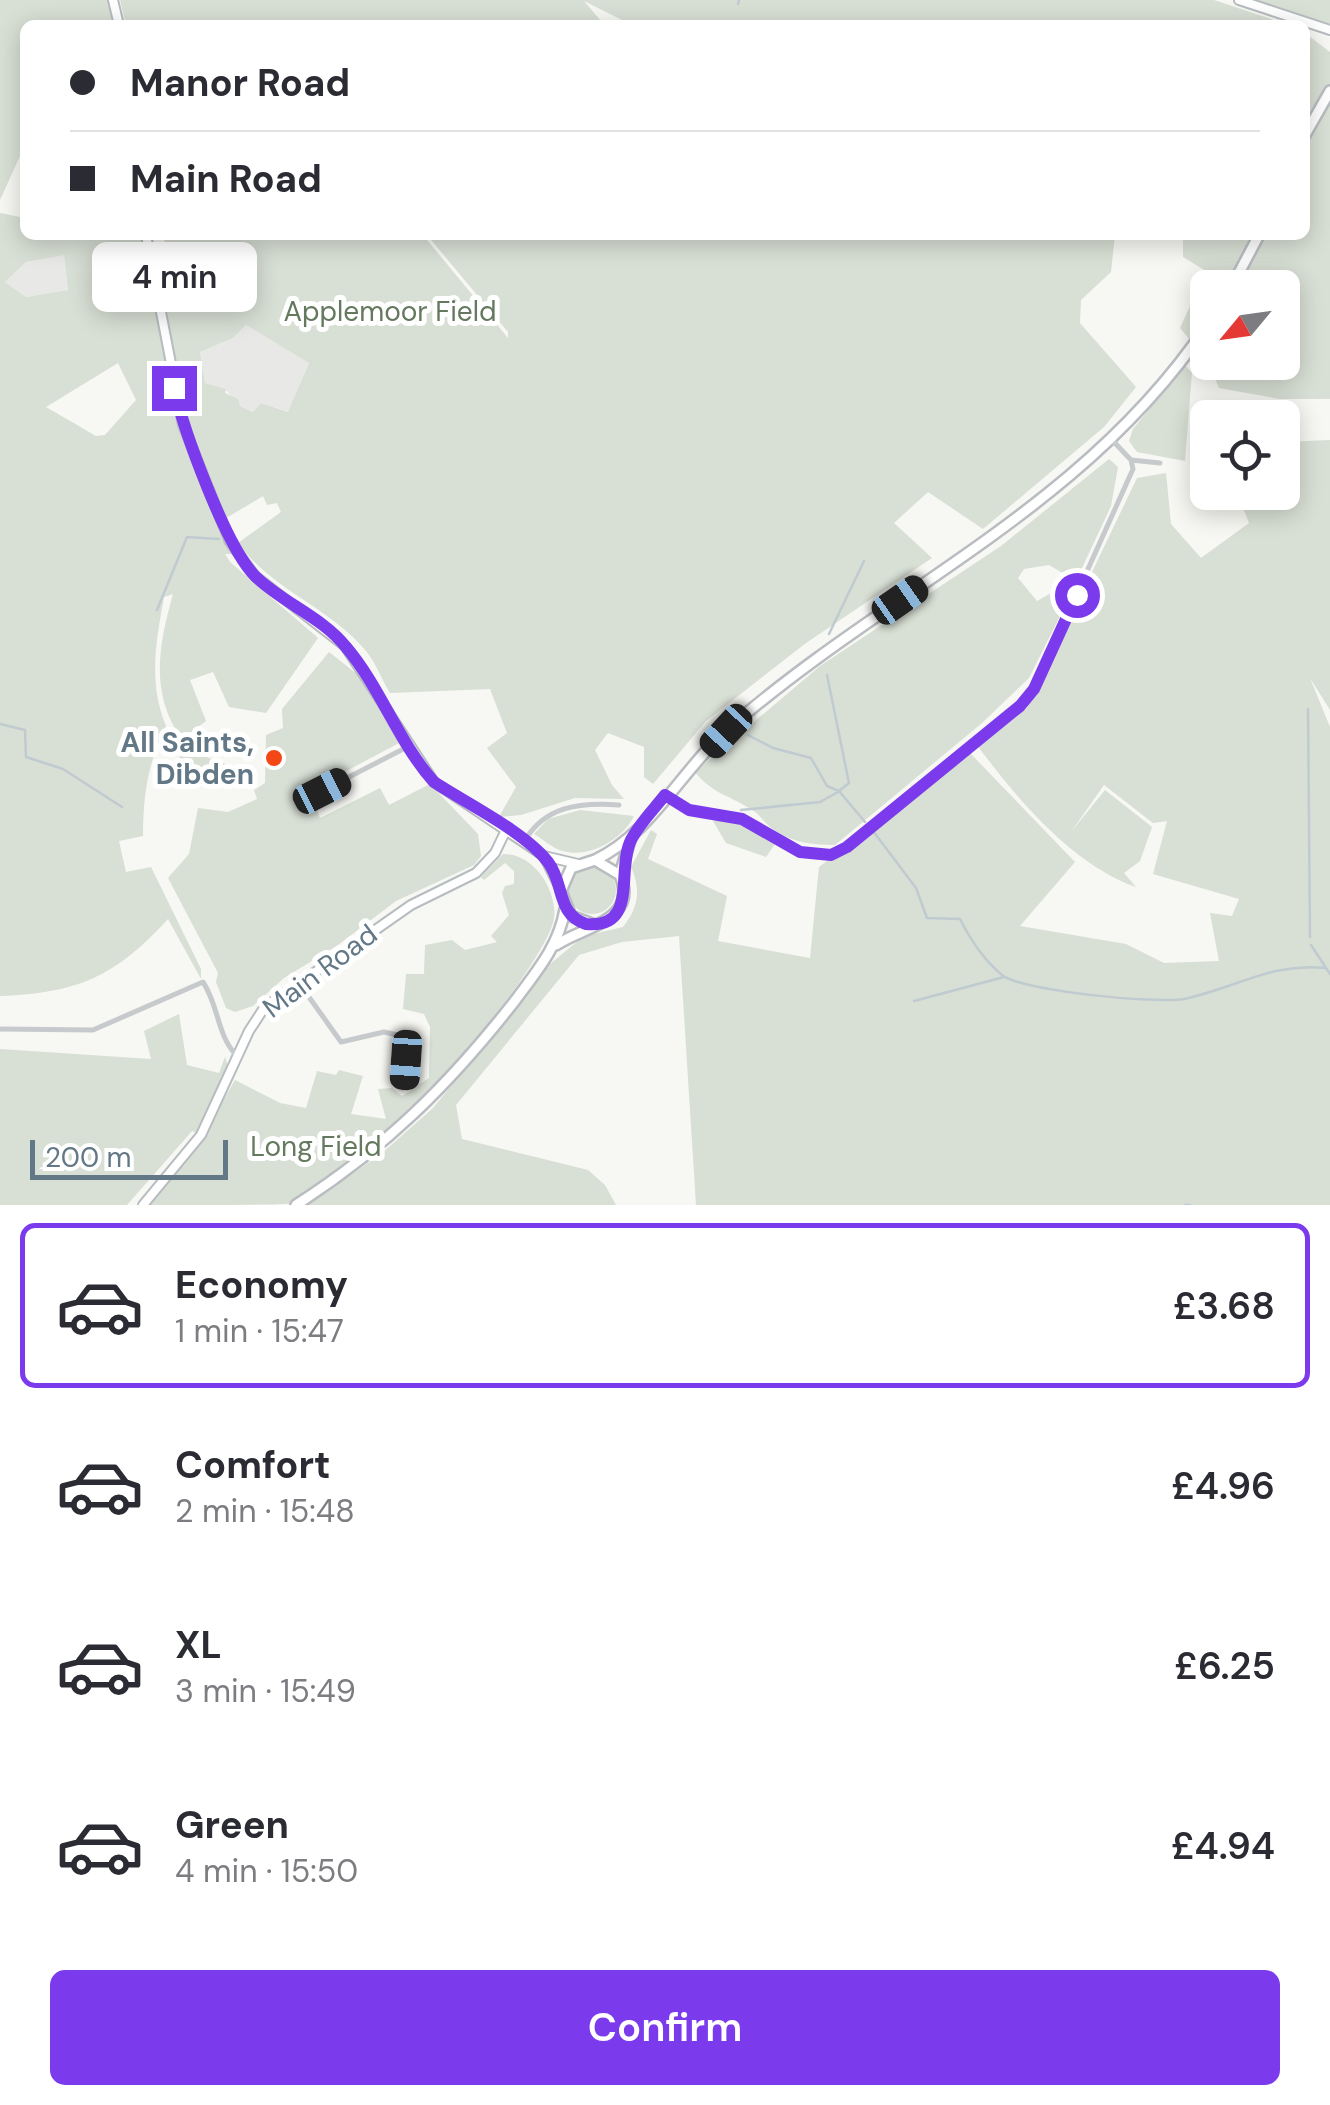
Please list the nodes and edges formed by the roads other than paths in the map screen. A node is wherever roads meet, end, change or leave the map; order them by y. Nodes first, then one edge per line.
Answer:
1 (1239, 0) edge
2 (1295, 20) edge
3 (1330, 90) edge
4 (1310, 127) edge
5 (147, 240) edge
6 (1256, 240) edge
7 (1241, 270) edge
8 (1190, 346) edge
9 (1113, 441) junction
10 (1131, 460) junction
11 (1160, 462) dead end
12 (409, 746) junction
13 (322, 791) dead end
14 (665, 795) junction
15 (618, 805) dead end
16 (506, 830) junction
17 (630, 840) junction
18 (524, 842) junction
19 (544, 856) junction
20 (595, 860) junction
21 (578, 864) junction
22 (620, 875) junction
23 (561, 891) junction
24 (565, 909) junction
25 (596, 925) junction
26 (555, 946) junction
27 (299, 982) junction
28 (0, 1029) edge
29 (238, 1057) junction
30 (402, 1088) dead end
31 (144, 1205) edge
32 (296, 1205) edge

1 - 2 street
3 - 4 main road
5 - 12 street
6 - 7 main road
8 - 9 main road
9 - 10 street
9 - 14 main road
10 - 11 street
10 - 14 street
12 - 13 street
12 - 16 street
14 - 17 main road
15 - 18 street
16 - 18 street
16 - 27 street, Main Road
17 - 20 main road
17 - 22 main road
18 - 19 street
19 - 21 street
19 - 23 street
20 - 21 main road
20 - 22 main road
21 - 23 main road
22 - 25 main road
23 - 24 main road
24 - 25 main road
24 - 26 main road
25 - 26 main road
26 - 32 main road
27 - 29 street, Main Road
27 - 30 street
28 - 29 street
29 - 31 street, Main Road

